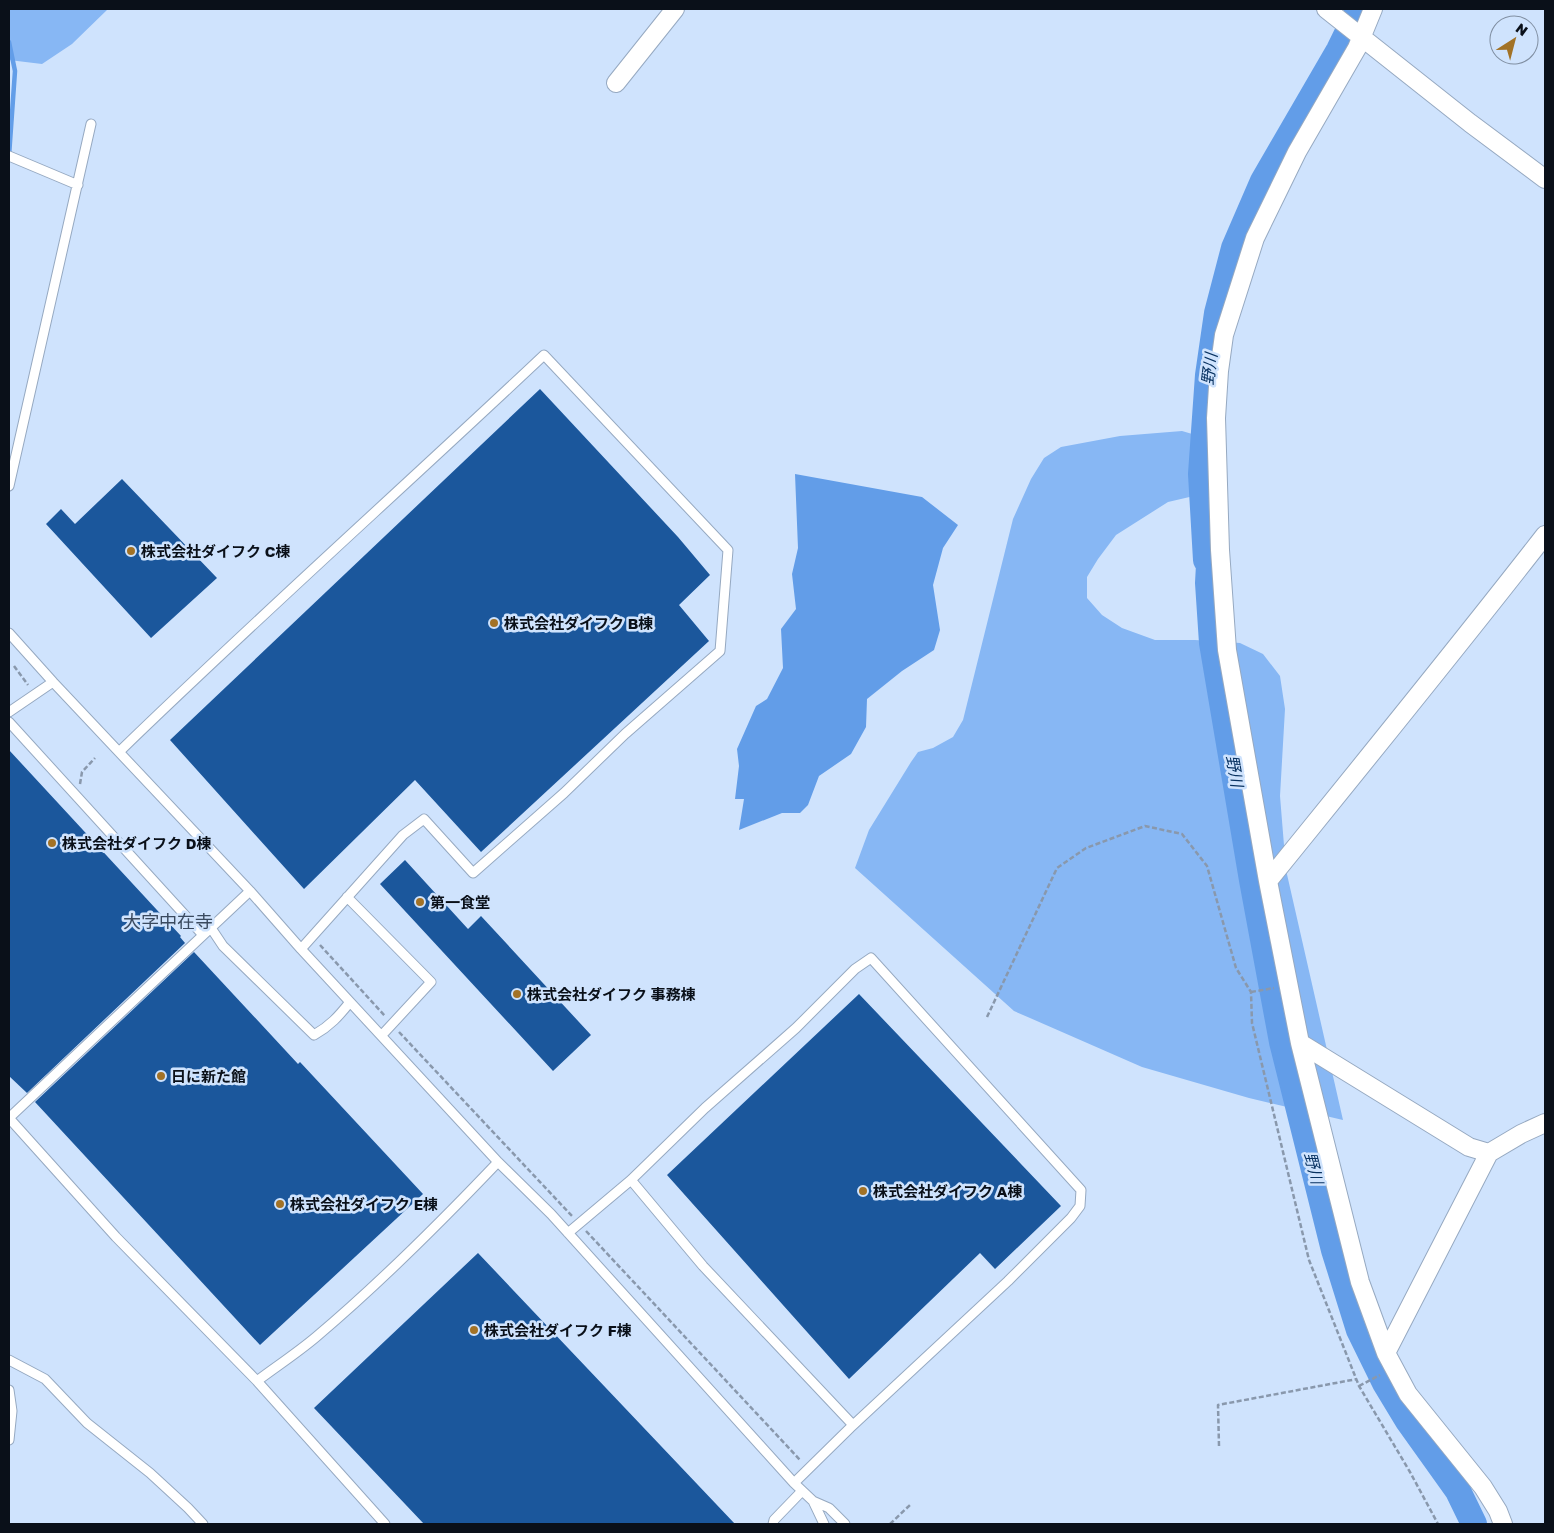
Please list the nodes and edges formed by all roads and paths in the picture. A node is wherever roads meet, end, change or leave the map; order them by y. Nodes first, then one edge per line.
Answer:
1 (675, 9) edge
2 (1326, 9) edge
3 (1373, 9) edge
4 (1361, 36) junction
5 (616, 84) dead end
6 (91, 124) dead end
7 (9, 156) edge
8 (1545, 179) edge
9 (78, 185) junction
10 (9, 486) edge
11 (1545, 535) edge
12 (9, 633) edge
13 (14, 666) dead end
14 (53, 682) junction
15 (28, 686) dead end
16 (9, 712) edge
17 (9, 722) edge
18 (119, 752) junction
19 (95, 758) dead end
20 (82, 772) dead end
21 (1268, 881) junction
22 (250, 891) junction
23 (347, 897) junction
24 (210, 928) junction
25 (203, 935) junction
26 (320, 945) dead end
27 (301, 949) junction
28 (1289, 986) junction
29 (1251, 992) junction
30 (350, 1002) junction
31 (987, 1016) dead end
32 (386, 1017) dead end
33 (398, 1030) dead end
34 (382, 1035) junction
35 (1300, 1042) junction
36 (9, 1118) edge
37 (1545, 1123) edge
38 (1489, 1153) junction
39 (498, 1162) junction
40 (631, 1180) junction
41 (574, 1219) dead end
42 (586, 1231) dead end
43 (568, 1233) junction
44 (9, 1360) edge
45 (1390, 1360) junction
46 (1356, 1379) junction
47 (257, 1381) junction
48 (1359, 1386) junction
49 (9, 1390) edge
50 (853, 1425) junction
51 (9, 1440) edge
52 (1219, 1446) dead end
53 (803, 1463) dead end
54 (794, 1483) junction
55 (802, 1491) junction
56 (813, 1501) junction
57 (911, 1504) dead end
58 (204, 1524) edge
59 (386, 1524) edge
60 (774, 1524) edge
61 (824, 1524) edge
62 (845, 1524) edge
63 (890, 1524) edge
64 (1438, 1524) edge
65 (1503, 1524) edge

1 - 5 street
2 - 4 street
3 - 4 street
4 - 8 street
4 - 21 street
6 - 9 lane
7 - 9 lane
9 - 10 lane
11 - 21 street
12 - 14 lane
13 - 15 path
14 - 16 lane
14 - 18 lane
17 - 25 lane
18 - 22 lane
18 - 23 lane
19 - 20 path
21 - 28 street
22 - 24 lane
22 - 27 lane
23 - 27 lane
23 - 34 lane
24 - 25 lane
24 - 30 lane
25 - 36 lane
26 - 32 path
27 - 30 lane
28 - 29 path
28 - 35 street
29 - 31 path
29 - 46 path
30 - 34 lane
33 - 41 path
34 - 39 lane
35 - 38 street
35 - 45 street
36 - 47 lane
37 - 38 street
38 - 45 street
39 - 43 lane
39 - 47 lane
40 - 43 lane
40 - 50 lane
40 - 50 lane
42 - 53 path
43 - 54 lane
44 - 58 lane
45 - 48 path
45 - 65 street
46 - 48 path
46 - 52 path
47 - 59 lane
48 - 64 path
49 - 51 lane
50 - 54 lane
54 - 55 lane
55 - 56 lane
55 - 60 lane
56 - 61 lane
56 - 62 lane
57 - 63 path

